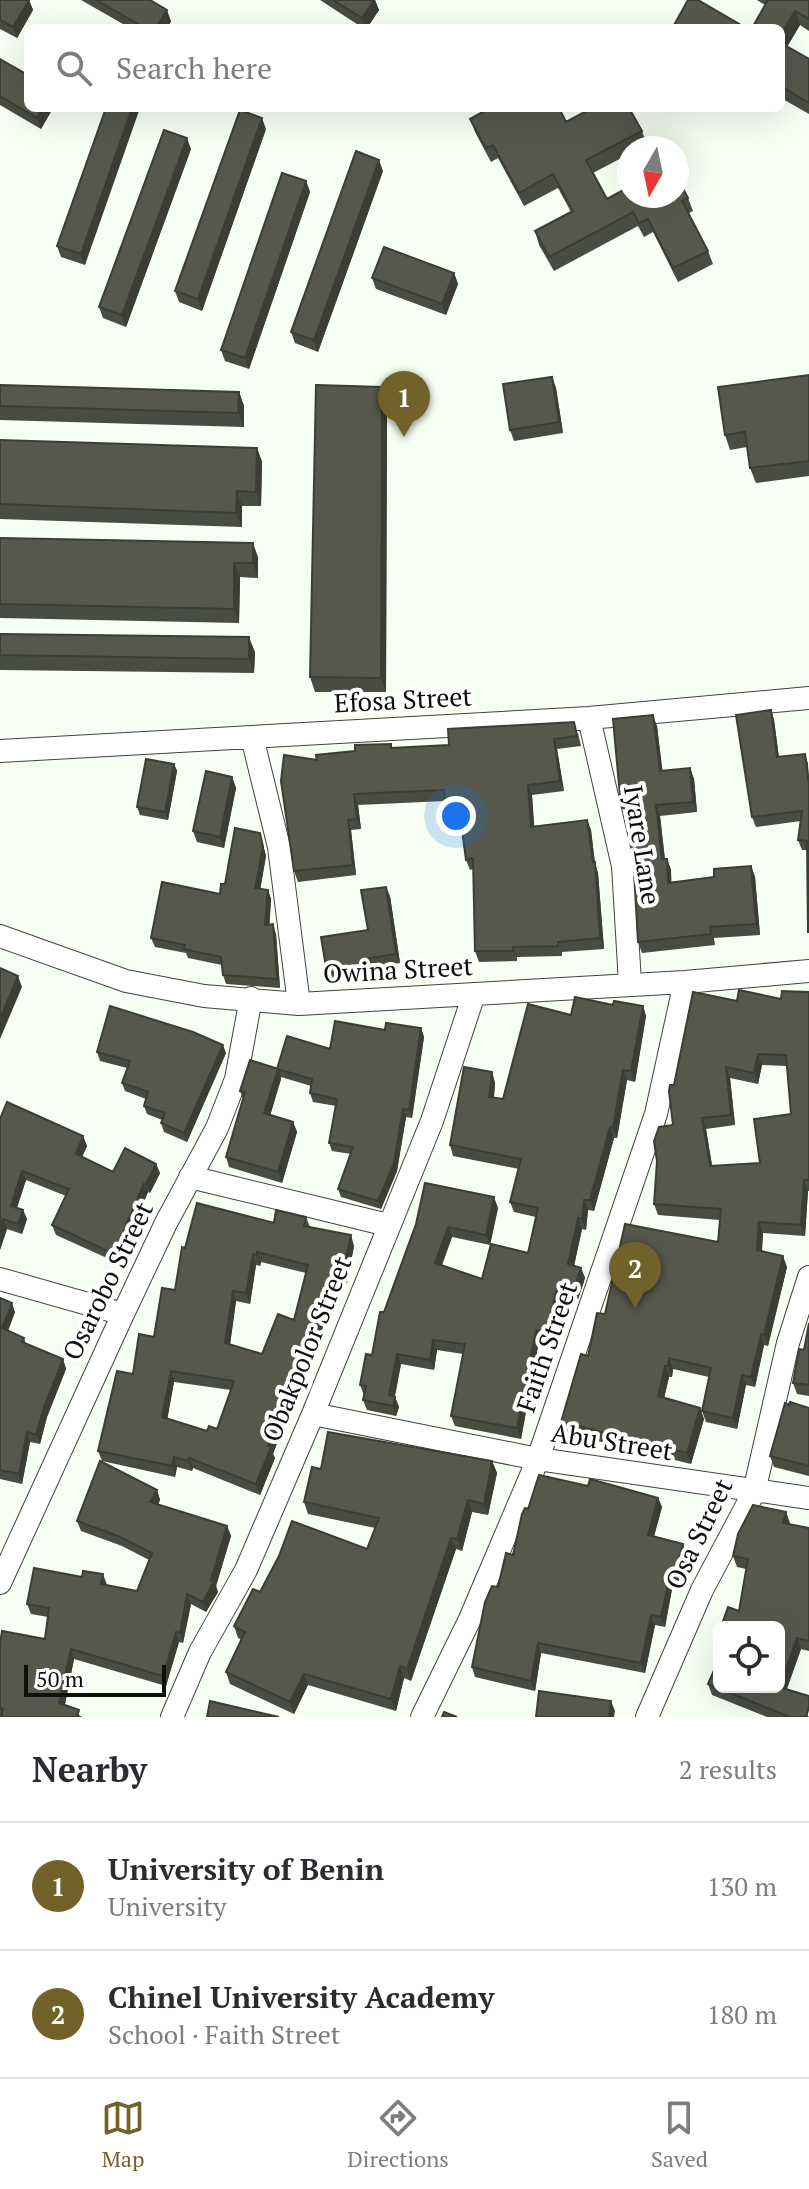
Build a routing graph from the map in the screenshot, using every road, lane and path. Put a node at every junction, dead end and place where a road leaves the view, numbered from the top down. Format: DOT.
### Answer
graph roads {
  1 [pos="809,698"];
  2 [pos="589,718"];
  3 [pos="252,737"];
  4 [pos="0,751"];
  5 [pos="0,936"];
  6 [pos="809,971"];
  7 [pos="685,982"];
  8 [pos="630,983"];
  9 [pos="474,994"];
  10 [pos="251,998"];
  11 [pos="299,1004"];
  12 [pos="190,1177"];
  13 [pos="388,1225"];
  14 [pos="809,1277"];
  15 [pos="0,1279"];
  16 [pos="123,1314"];
  17 [pos="313,1414"];
  18 [pos="538,1459"];
  19 [pos="754,1492"];
  20 [pos="809,1498"];
  21 [pos="1,1579"];
  22 [pos="172,1717"];
  23 [pos="422,1717"];
  24 [pos="647,1717"];
  1 -- 2 [label="street, Efosa Street"];
  2 -- 3 [label="street, Efosa Street"];
  2 -- 8 [label="street, Iyare Lane"];
  3 -- 4 [label="street, Efosa Street"];
  3 -- 11 [label="street"];
  5 -- 10 [label="street, Owina Street"];
  6 -- 7 [label="street, Owina Street"];
  7 -- 8 [label="street, Owina Street"];
  7 -- 18 [label="street, Faith Street"];
  8 -- 9 [label="street, Owina Street"];
  9 -- 11 [label="street, Owina Street"];
  9 -- 13 [label="street, Obakpolor Street"];
  10 -- 11 [label="street, Owina Street"];
  10 -- 12 [label="street, Osarobo Street"];
  12 -- 13 [label="street"];
  12 -- 16 [label="street, Osarobo Street"];
  13 -- 17 [label="street, Obakpolor Street"];
  14 -- 19 [label="street, Osa Street"];
  15 -- 16 [label="street"];
  16 -- 21 [label="street, Osarobo Street"];
  17 -- 18 [label="street, Abu Street"];
  17 -- 22 [label="street, Obakpolor Street"];
  18 -- 19 [label="street, Abu Street"];
  18 -- 23 [label="street, Faith Street"];
  19 -- 20 [label="street, Abu Street"];
  19 -- 24 [label="street, Osa Street"];
}
